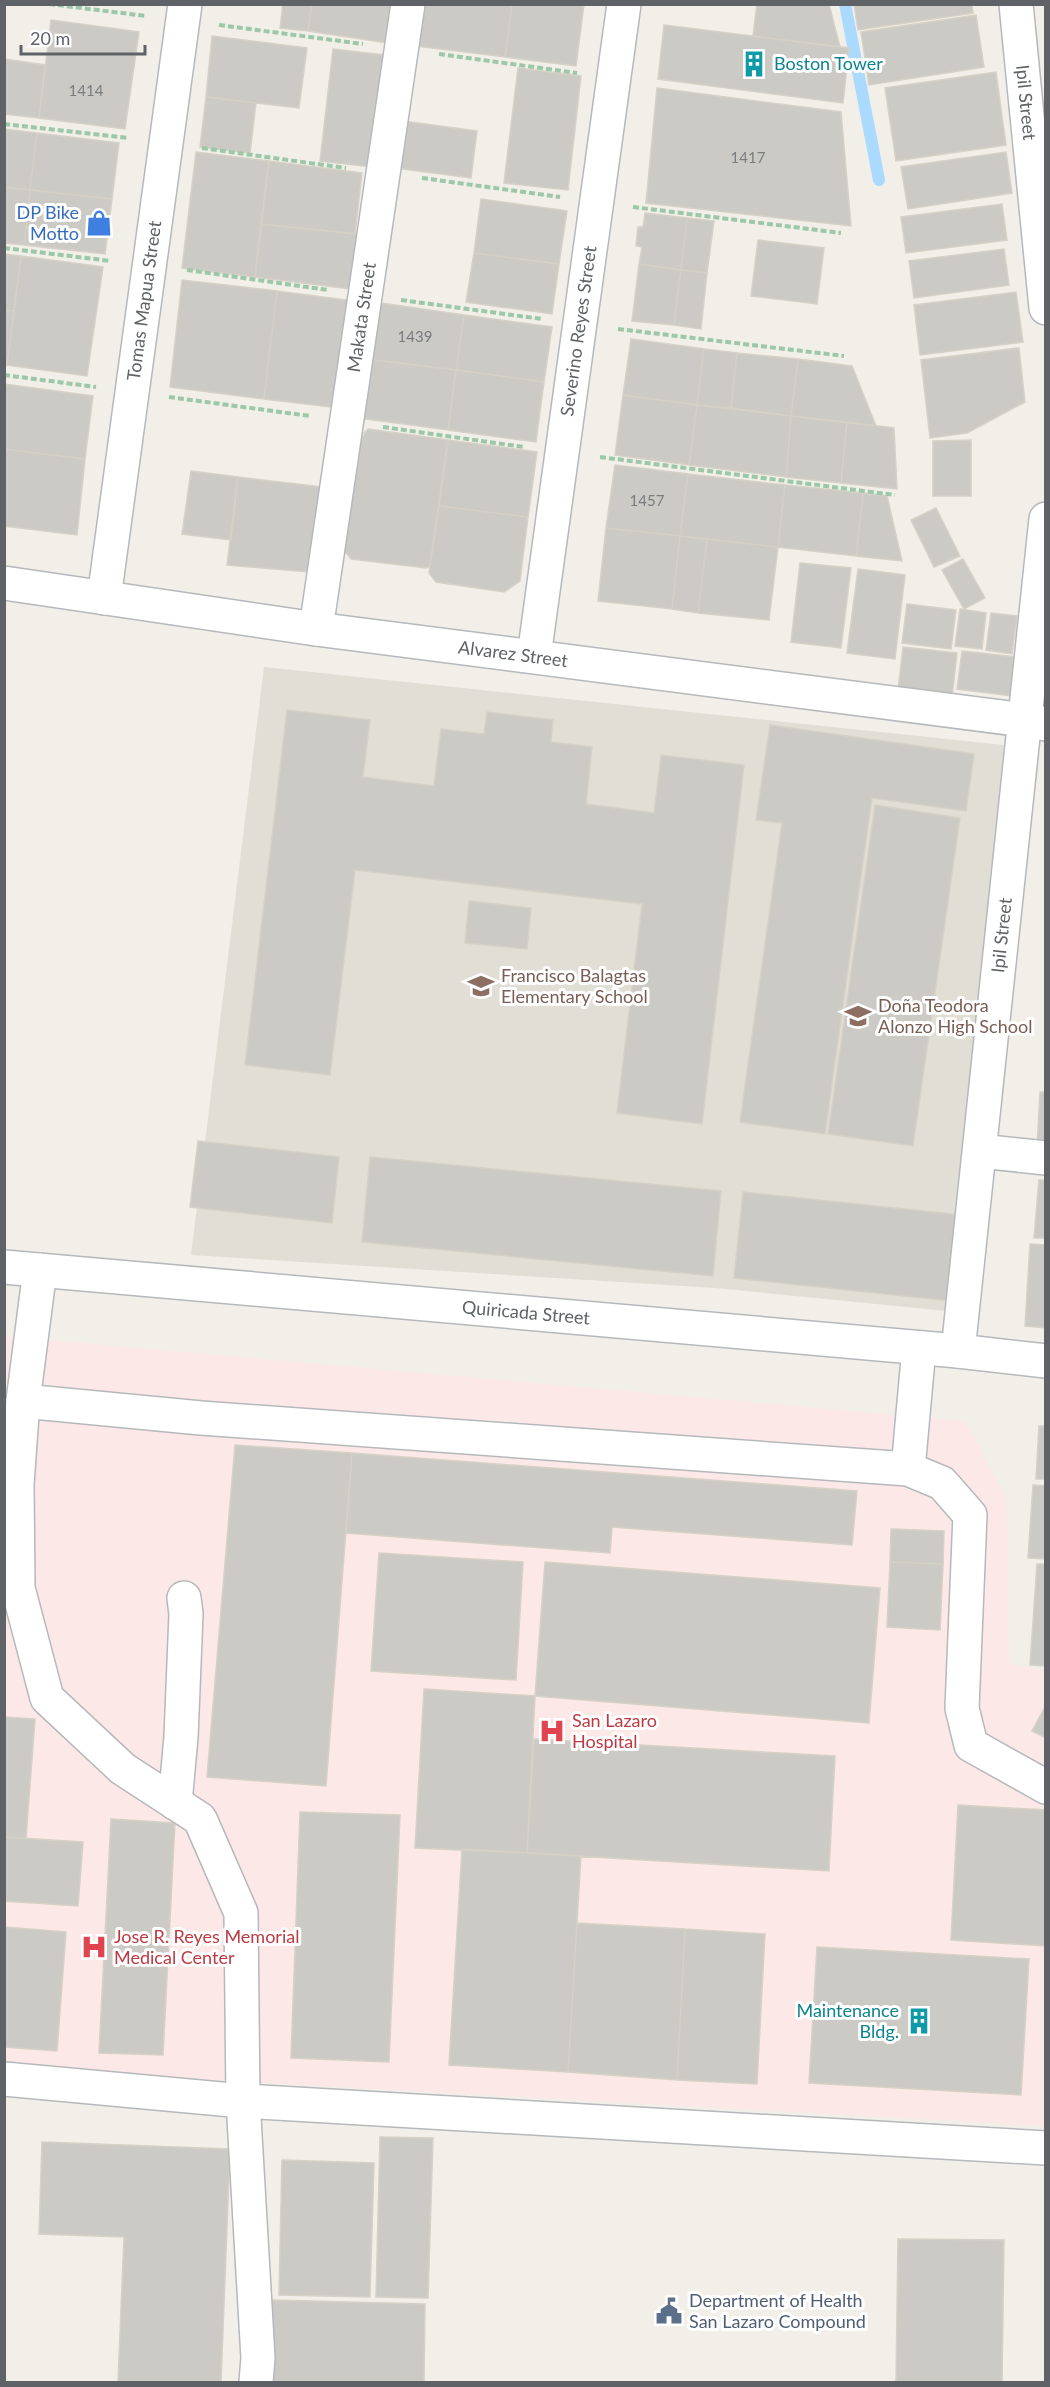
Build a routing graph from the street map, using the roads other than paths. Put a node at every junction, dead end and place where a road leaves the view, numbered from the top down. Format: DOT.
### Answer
graph roads {
  1 [pos="408,4"];
  2 [pos="624,4"];
  3 [pos="1016,4"];
  4 [pos="184,13"];
  5 [pos="1046,308"];
  6 [pos="1046,519"];
  7 [pos="4,583"];
  8 [pos="104,598"];
  9 [pos="316,629"];
  10 [pos="534,656"];
  11 [pos="1035,722"];
  12 [pos="980,1151"];
  13 [pos="1046,1158"];
  14 [pos="4,1267"];
  15 [pos="40,1270"];
  16 [pos="919,1348"];
  17 [pos="958,1351"];
  18 [pos="1046,1362"];
  19 [pos="23,1401"];
  20 [pos="908,1469"];
  21 [pos="184,1598"];
  22 [pos="1046,1787"];
  23 [pos="175,1803"];
  24 [pos="4,2079"];
  25 [pos="243,2101"];
  26 [pos="1046,2148"];
  27 [pos="256,2382"];
  1 -- 9 [label="street, Makata Street"];
  2 -- 10 [label="street, Severino Reyes Street"];
  3 -- 5 [label="street, Ipil Street"];
  4 -- 8 [label="street, Tomas Mapua Street"];
  6 -- 11 [label="street, Ipil Street"];
  7 -- 8 [label="street, Alvarez Street"];
  8 -- 9 [label="street, Alvarez Street"];
  9 -- 10 [label="street, Alvarez Street"];
  10 -- 11 [label="street, Alvarez Street"];
  11 -- 12 [label="street, Ipil Street"];
  12 -- 13 [label="street"];
  12 -- 17 [label="street, Ipil Street"];
  14 -- 15 [label="street, Quiricada Street"];
  15 -- 16 [label="street, Quiricada Street"];
  15 -- 19 [label="street"];
  16 -- 17 [label="street, Quiricada Street"];
  16 -- 20 [label="street"];
  17 -- 18 [label="street, Quiricada Street"];
  19 -- 20 [label="street"];
  19 -- 23 [label="street"];
  20 -- 22 [label="street"];
  21 -- 23 [label="street"];
  23 -- 25 [label="street"];
  24 -- 25 [label="street"];
  25 -- 26 [label="street"];
  25 -- 27 [label="street"];
}
